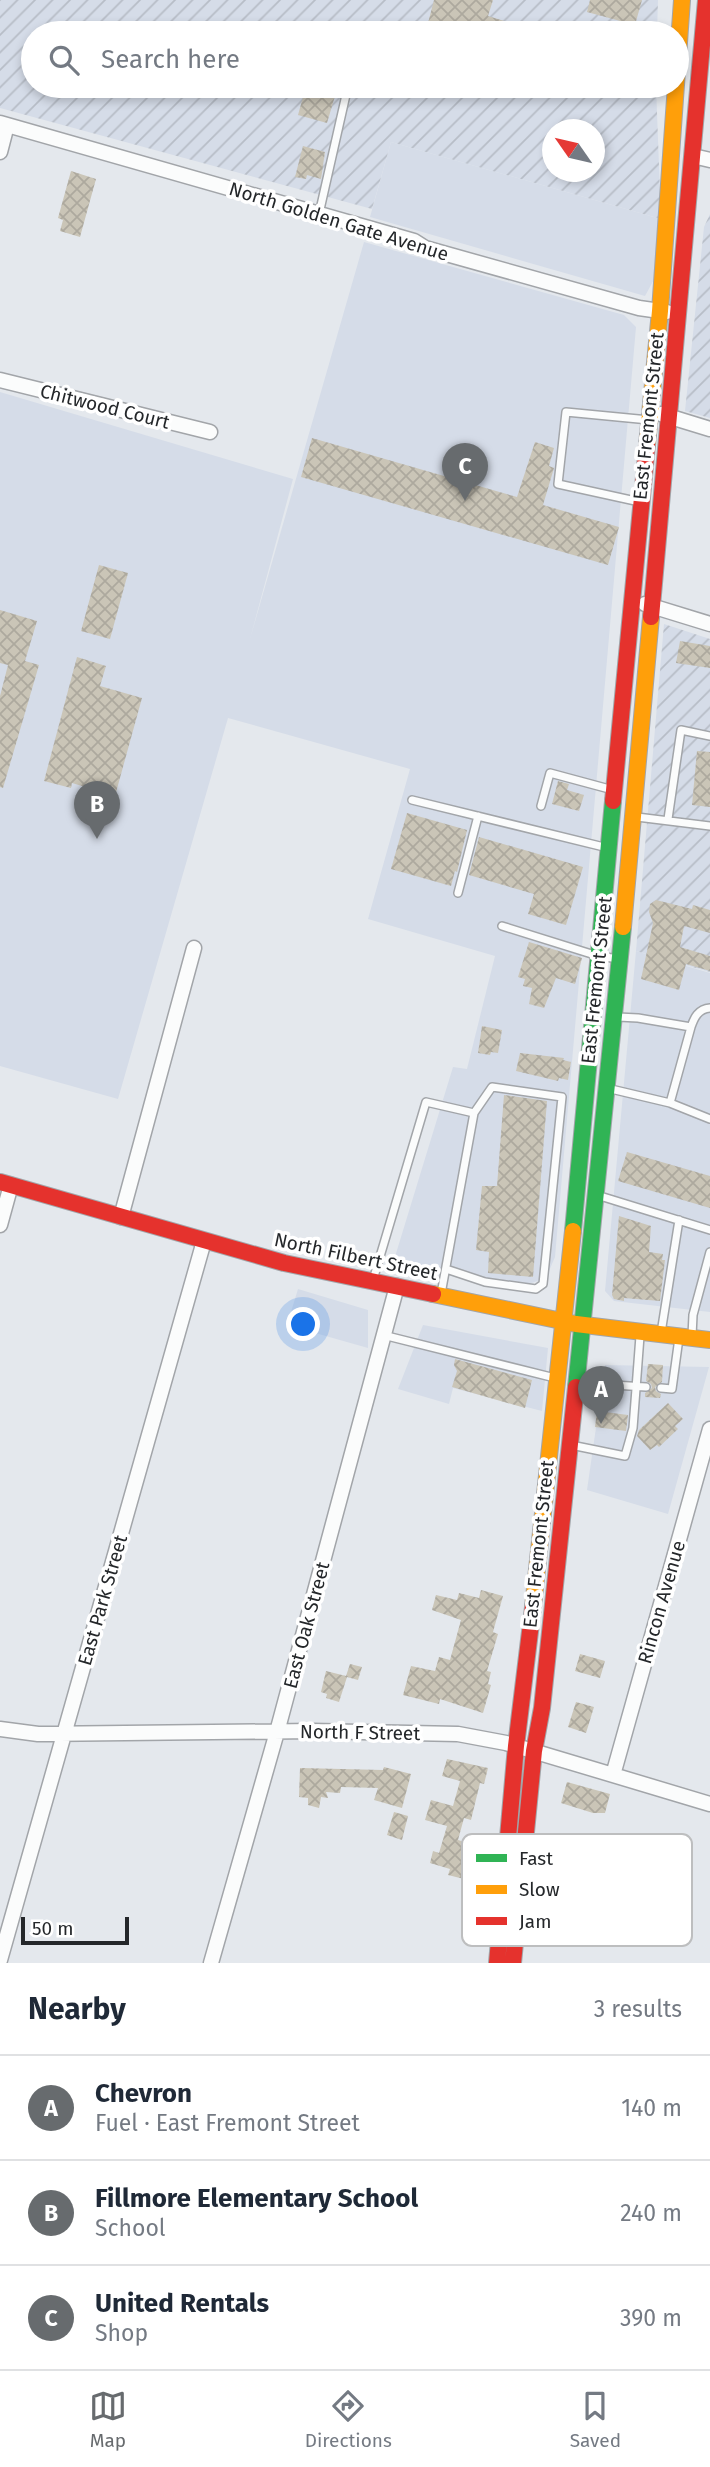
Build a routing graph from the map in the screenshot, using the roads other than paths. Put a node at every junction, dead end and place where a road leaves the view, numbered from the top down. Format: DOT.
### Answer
graph roads {
  1 [pos="682,0"];
  2 [pos="706,0"];
  3 [pos="681,21"];
  4 [pos="345,98"];
  5 [pos="675,98"];
  6 [pos="4,124"];
  7 [pos="0,152"];
  8 [pos="693,156"];
  9 [pos="710,160"];
  10 [pos="319,214"];
  11 [pos="660,311"];
  12 [pos="679,314"];
  13 [pos="0,380"];
  14 [pos="649,415"];
  15 [pos="670,417"];
  16 [pos="710,429"];
  17 [pos="211,432"];
  18 [pos="641,503"];
  19 [pos="631,599"];
  20 [pos="651,606"];
  21 [pos="710,624"];
  22 [pos="710,736"];
  23 [pos="614,790"];
  24 [pos="412,800"];
  25 [pos="541,806"];
  26 [pos="478,816"];
  27 [pos="633,816"];
  28 [pos="668,820"];
  29 [pos="710,826"];
  30 [pos="608,848"];
  31 [pos="458,893"];
  32 [pos="502,926"];
  33 [pos="194,948"];
  34 [pos="598,956"];
  35 [pos="620,959"];
  36 [pos="710,1008"];
  37 [pos="615,1017"];
  38 [pos="691,1027"];
  39 [pos="607,1088"];
  40 [pos="670,1103"];
  41 [pos="561,1109"];
  42 [pos="584,1111"];
  43 [pos="474,1113"];
  44 [pos="604,1114"];
  45 [pos="710,1119"];
  46 [pos="6,1184"];
  47 [pos="596,1195"];
  48 [pos="121,1217"];
  49 [pos="679,1220"];
  50 [pos="0,1224"];
  51 [pos="710,1230"];
  52 [pos="204,1241"];
  53 [pos="710,1252"];
  54 [pos="546,1253"];
  55 [pos="570,1256"];
  56 [pos="589,1259"];
  57 [pos="446,1269"];
  58 [pos="372,1280"];
  59 [pos="397,1286"];
  60 [pos="441,1296"];
  61 [pos="564,1321"];
  62 [pos="582,1325"];
  63 [pos="640,1332"];
  64 [pos="661,1333"];
  65 [pos="383,1335"];
  66 [pos="686,1336"];
  67 [pos="710,1339"];
  68 [pos="557,1379"];
  69 [pos="576,1383"];
  70 [pos="636,1387"];
  71 [pos="646,1387"];
  72 [pos="661,1388"];
  73 [pos="710,1429"];
  74 [pos="550,1442"];
  75 [pos="569,1444"];
  76 [pos="0,1729"];
  77 [pos="64,1732"];
  78 [pos="277,1732"];
  79 [pos="516,1746"];
  80 [pos="534,1751"];
  81 [pos="613,1775"];
  82 [pos="710,1804"];
  83 [pos="508,1834"];
  84 [pos="526,1834"];
  85 [pos="0,1960"];
  86 [pos="211,1963"];
  1 -- 3 [label="main road, East Fremont Street"];
  2 -- 8 [label="main road, East Fremont Street"];
  4 -- 10 [label="lane"];
  5 -- 11 [label="main road, East Fremont Street"];
  6 -- 7 [label="street"];
  6 -- 10 [label="street, North Golden Gate Avenue"];
  8 -- 9 [label="street"];
  8 -- 12 [label="main road, East Fremont Street"];
  10 -- 11 [label="street, North Golden Gate Avenue"];
  11 -- 12 [label="street, North Golden Gate Avenue"];
  11 -- 14 [label="main road, East Fremont Street"];
  12 -- 15 [label="main road, East Fremont Street"];
  13 -- 17 [label="street, Chitwood Court"];
  14 -- 15 [label="street"];
  14 -- 18 [label="main road, East Fremont Street"];
  14 -- 18 [label="lane"];
  15 -- 16 [label="street"];
  15 -- 20 [label="main road, East Fremont Street"];
  18 -- 19 [label="main road, East Fremont Street"];
  19 -- 20 [label="street"];
  19 -- 23 [label="main road, East Fremont Street"];
  20 -- 21 [label="street"];
  20 -- 27 [label="main road, East Fremont Street"];
  22 -- 28 [label="lane"];
  23 -- 25 [label="lane"];
  23 -- 30 [label="main road, East Fremont Street"];
  24 -- 26 [label="lane"];
  26 -- 30 [label="lane"];
  26 -- 31 [label="lane"];
  27 -- 28 [label="lane"];
  27 -- 35 [label="main road, East Fremont Street"];
  28 -- 29 [label="lane"];
  30 -- 34 [label="main road, East Fremont Street"];
  32 -- 34 [label="lane"];
  33 -- 48 [label="street"];
  34 -- 35 [label="lane"];
  34 -- 42 [label="main road, East Fremont Street"];
  35 -- 37 [label="main road, East Fremont Street"];
  36 -- 38 [label="lane"];
  37 -- 38 [label="lane"];
  37 -- 39 [label="main road, East Fremont Street"];
  38 -- 40 [label="lane"];
  39 -- 40 [label="lane"];
  39 -- 44 [label="main road, East Fremont Street"];
  40 -- 45 [label="lane"];
  41 -- 42 [label="lane"];
  41 -- 43 [label="lane"];
  41 -- 54 [label="lane"];
  42 -- 44 [label="lane"];
  42 -- 55 [label="main road, East Fremont Street"];
  43 -- 57 [label="lane"];
  43 -- 58 [label="lane"];
  44 -- 47 [label="main road, East Fremont Street"];
  46 -- 48 [label="main road, North Filbert Street"];
  46 -- 50 [label="street"];
  47 -- 49 [label="lane"];
  47 -- 56 [label="main road, East Fremont Street"];
  48 -- 52 [label="main road, North Filbert Street"];
  49 -- 51 [label="lane"];
  49 -- 64 [label="lane"];
  52 -- 58 [label="main road, North Filbert Street"];
  52 -- 77 [label="street, East Park Street"];
  53 -- 66 [label="lane"];
  54 -- 55 [label="lane"];
  54 -- 57 [label="lane"];
  55 -- 56 [label="lane"];
  55 -- 61 [label="main road, East Fremont Street"];
  56 -- 62 [label="main road, East Fremont Street"];
  57 -- 60 [label="lane"];
  58 -- 59 [label="main road, North Filbert Street"];
  59 -- 60 [label="main road, North Filbert Street"];
  59 -- 65 [label="street, East Oak Street"];
  60 -- 61 [label="main road, North Filbert Street"];
  61 -- 62 [label="main road, North Filbert Street"];
  61 -- 68 [label="main road, East Fremont Street"];
  62 -- 63 [label="main road, North Filbert Street"];
  62 -- 69 [label="main road, East Fremont Street"];
  63 -- 64 [label="main road, North Filbert Street"];
  63 -- 70 [label="lane"];
  64 -- 66 [label="main road, North Filbert Street"];
  65 -- 68 [label="lane"];
  65 -- 78 [label="street, East Oak Street"];
  66 -- 67 [label="main road, North Filbert Street"];
  66 -- 72 [label="lane"];
  68 -- 69 [label="lane"];
  68 -- 74 [label="main road, East Fremont Street"];
  69 -- 70 [label="lane"];
  69 -- 75 [label="main road, East Fremont Street"];
  70 -- 71 [label="lane"];
  70 -- 75 [label="lane"];
  73 -- 81 [label="street, Rincon Avenue"];
  74 -- 75 [label="lane"];
  74 -- 79 [label="main road, East Fremont Street"];
  75 -- 80 [label="main road, East Fremont Street"];
  76 -- 77 [label="street, North F Street"];
  77 -- 78 [label="street, North F Street"];
  77 -- 85 [label="street, East Park Street"];
  78 -- 79 [label="street, North F Street"];
  78 -- 86 [label="street, East Oak Street"];
  79 -- 80 [label="street, North F Street"];
  79 -- 83 [label="main road, East Fremont Street"];
  80 -- 81 [label="street, North F Street"];
  80 -- 84 [label="main road, East Fremont Street"];
  81 -- 82 [label="street, North F Street"];
}
